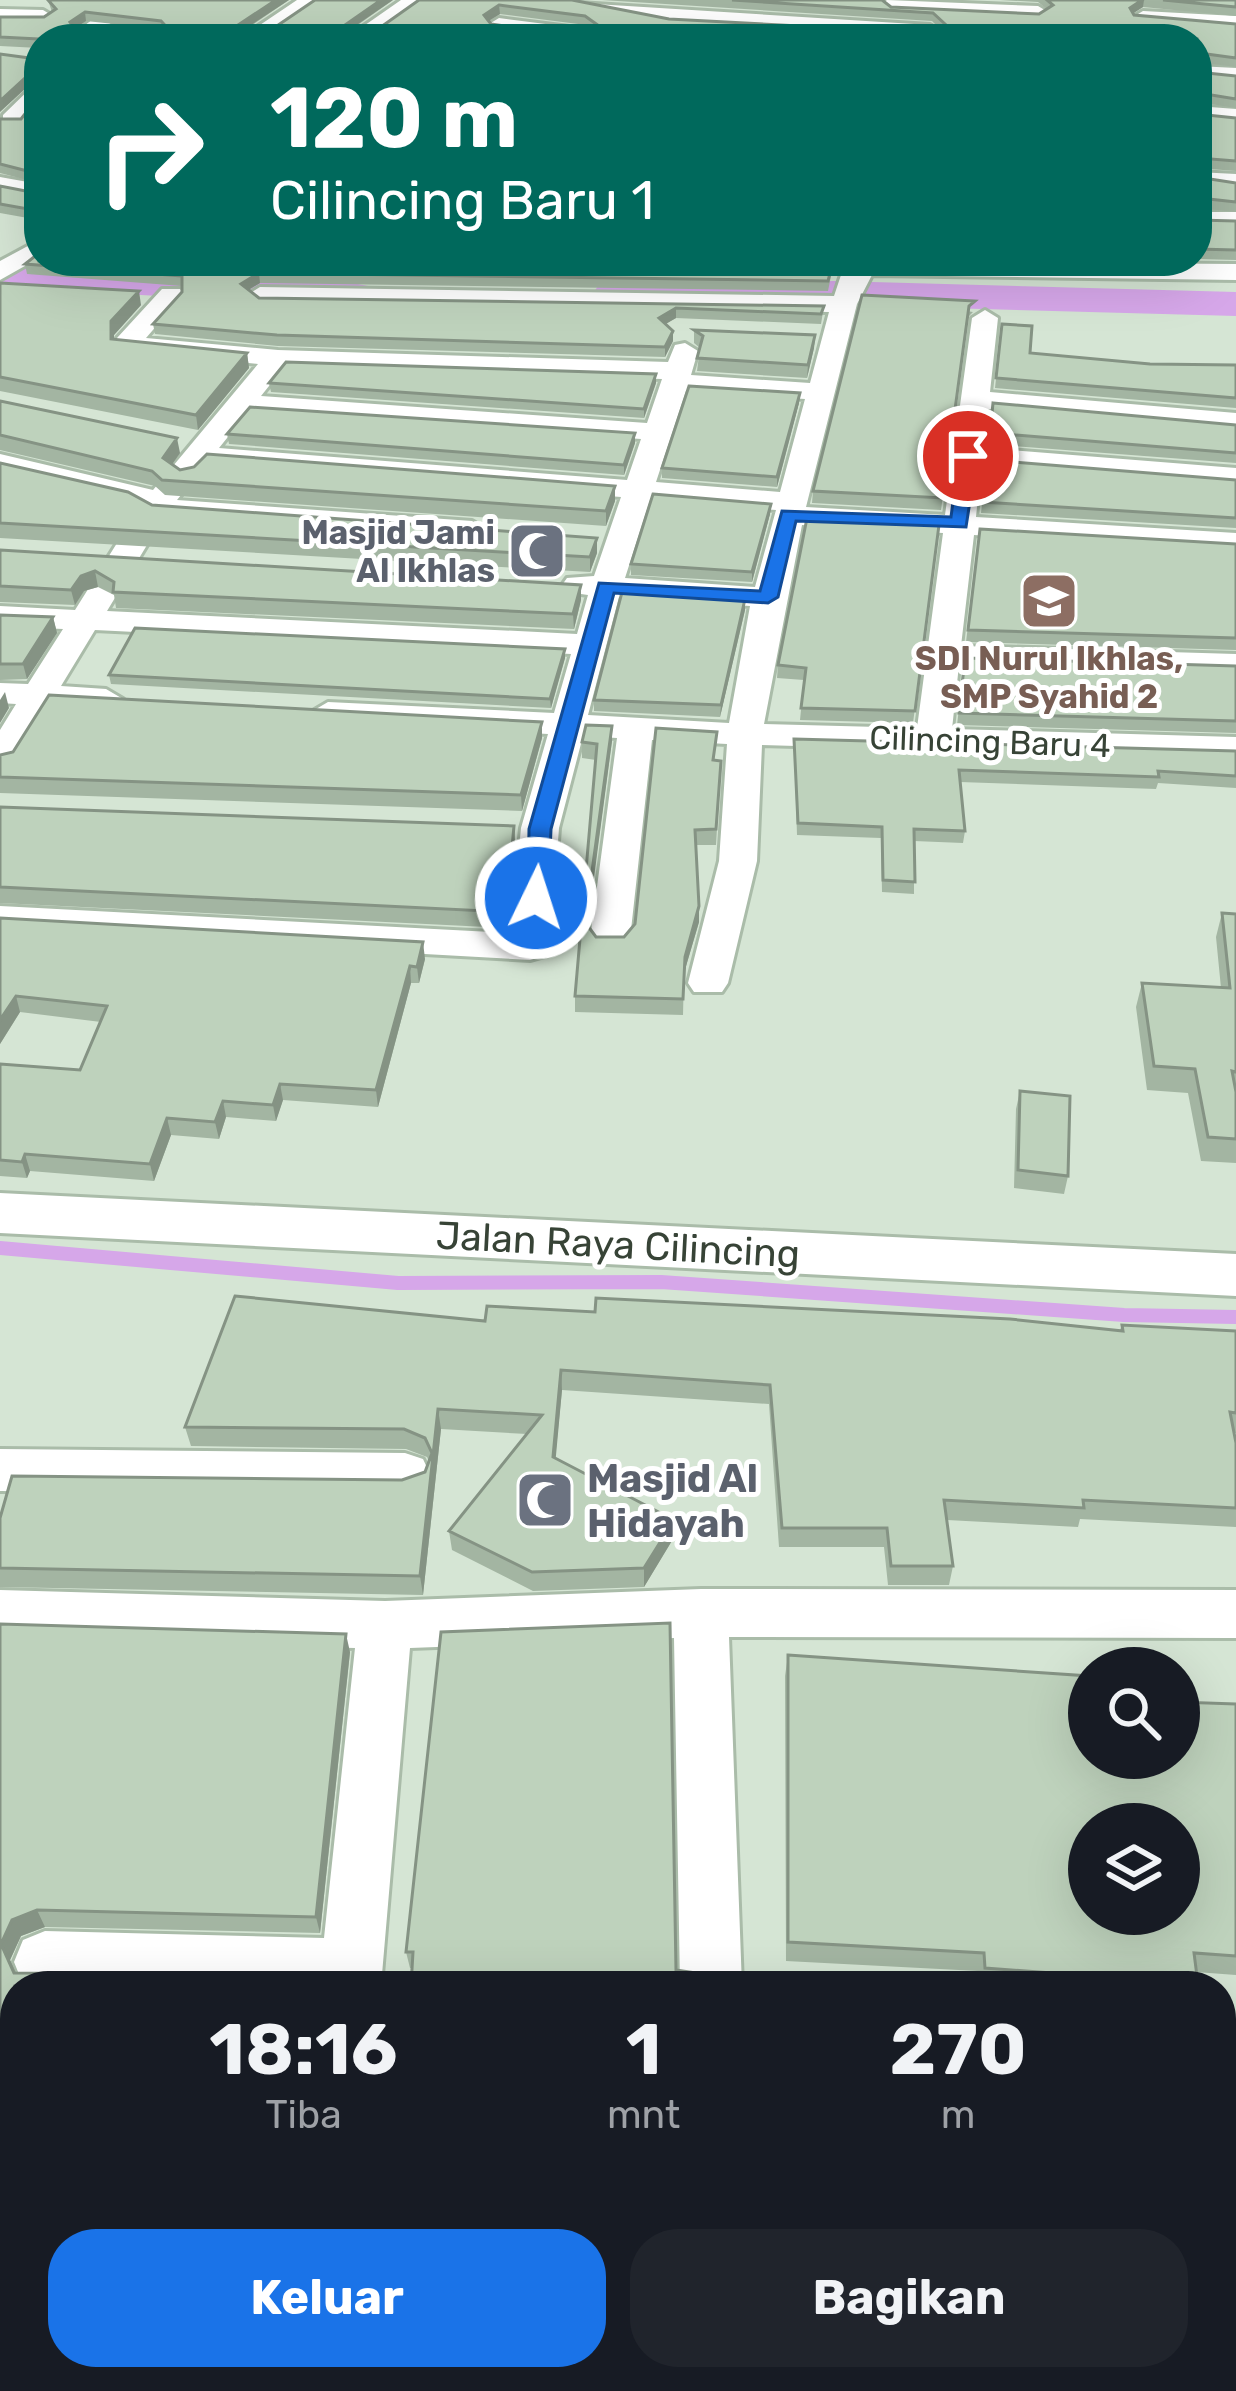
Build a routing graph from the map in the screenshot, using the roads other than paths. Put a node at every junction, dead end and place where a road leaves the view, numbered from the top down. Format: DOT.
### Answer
graph roads {
  1 [pos="132,0"];
  2 [pos="310,0"];
  3 [pos="414,0"];
  4 [pos="530,0"];
  5 [pos="541,0"];
  6 [pos="865,4"];
  7 [pos="934,4"];
  8 [pos="1039,6"];
  9 [pos="0,15"];
  10 [pos="43,16"];
  11 [pos="1142,19"];
  12 [pos="1236,22"];
  13 [pos="97,24"];
  14 [pos="272,24"];
  15 [pos="378,24"];
  16 [pos="499,24"];
  17 [pos="760,24"];
  18 [pos="1084,276"];
  19 [pos="856,282"];
  20 [pos="128,292"];
  21 [pos="260,295"];
  22 [pos="985,318"];
  23 [pos="490,325"];
  24 [pos="677,349"];
  25 [pos="278,358"];
  26 [pos="1015,369"];
  27 [pos="977,384"];
  28 [pos="824,392"];
  29 [pos="244,403"];
  30 [pos="1236,422"];
  31 [pos="657,432"];
  32 [pos="197,446"];
  33 [pos="968,456"];
  34 [pos="0,463"];
  35 [pos="1236,477"];
  36 [pos="643,487"];
  37 [pos="155,507"];
  38 [pos="791,508"];
  39 [pos="960,523"];
  40 [pos="508,532"];
  41 [pos="578,538"];
  42 [pos="624,542"];
  43 [pos="1236,542"];
  44 [pos="84,557"];
  45 [pos="137,560"];
  46 [pos="537,583"];
  47 [pos="606,587"];
  48 [pos="768,597"];
  49 [pos="0,616"];
  50 [pos="86,621"];
  51 [pos="592,645"];
  52 [pos="944,655"];
  53 [pos="1236,664"];
  54 [pos="0,693"];
  55 [pos="41,694"];
  56 [pos="136,701"];
  57 [pos="298,711"];
  58 [pos="568,724"];
  59 [pos="636,728"];
  60 [pos="745,734"];
  61 [pos="933,740"];
  62 [pos="1236,748"];
  63 [pos="0,758"];
  64 [pos="493,827"];
  65 [pos="540,829"];
  66 [pos="0,918"];
  67 [pos="610,939"];
  68 [pos="708,983"];
  69 [pos="0,1213"];
  70 [pos="1236,1275"];
  71 [pos="0,1470"];
  72 [pos="405,1474"];
  73 [pos="701,1613"];
  74 [pos="0,1614"];
  75 [pos="1236,1614"];
  76 [pos="386,1625"];
  77 [pos="45,1962"];
  78 [pos="217,1971"];
  79 [pos="351,1971"];
  80 [pos="712,1971"];
  1 -- 13 [label="street"];
  2 -- 14 [label="street"];
  3 -- 15 [label="street"];
  4 -- 16 [label="street"];
  5 -- 17 [label="street"];
  6 -- 7 [label="street"];
  7 -- 8 [label="street"];
  9 -- 10 [label="street"];
  11 -- 12 [label="street"];
  18 -- 19 [label="street"];
  19 -- 21 [label="street"];
  19 -- 28 [label="street"];
  20 -- 25 [label="street"];
  22 -- 27 [label="street"];
  23 -- 24 [label="street"];
  24 -- 25 [label="street"];
  24 -- 28 [label="street"];
  24 -- 31 [label="street"];
  25 -- 29 [label="street"];
  26 -- 27 [label="street"];
  27 -- 30 [label="street"];
  27 -- 33 [label="street"];
  28 -- 38 [label="street"];
  29 -- 31 [label="street"];
  29 -- 32 [label="street"];
  31 -- 36 [label="street"];
  32 -- 36 [label="street"];
  32 -- 37 [label="street"];
  33 -- 35 [label="street"];
  33 -- 39 [label="street"];
  34 -- 37 [label="street"];
  36 -- 38 [label="street"];
  36 -- 42 [label="street"];
  37 -- 40 [label="street"];
  37 -- 45 [label="street"];
  38 -- 39 [label="street"];
  38 -- 48 [label="street"];
  39 -- 43 [label="street"];
  39 -- 52 [label="street"];
  41 -- 42 [label="street"];
  42 -- 47 [label="street"];
  44 -- 45 [label="street"];
  45 -- 50 [label="street"];
  46 -- 47 [label="street"];
  47 -- 48 [label="street"];
  47 -- 51 [label="street"];
  48 -- 60 [label="street"];
  49 -- 50 [label="street"];
  50 -- 51 [label="street"];
  50 -- 55 [label="street"];
  51 -- 58 [label="street"];
  52 -- 53 [label="street"];
  52 -- 61 [label="street"];
  54 -- 55 [label="street"];
  55 -- 56 [label="street"];
  55 -- 63 [label="street"];
  57 -- 58 [label="street, Cilincing Baru 4"];
  58 -- 59 [label="street, Cilincing Baru 4"];
  58 -- 65 [label="street"];
  59 -- 60 [label="street, Cilincing Baru 4"];
  59 -- 67 [label="street"];
  60 -- 61 [label="street, Cilincing Baru 4"];
  60 -- 68 [label="street"];
  61 -- 62 [label="street, Cilincing Baru 4"];
  64 -- 65 [label="street"];
  65 -- 66 [label="street"];
  69 -- 70 [label="street, Jalan Raya Cilincing"];
  71 -- 72 [label="street"];
  73 -- 75 [label="street"];
  73 -- 76 [label="street"];
  73 -- 80 [label="street"];
  74 -- 76 [label="street"];
  76 -- 79 [label="street"];
  77 -- 78 [label="street"];
}
